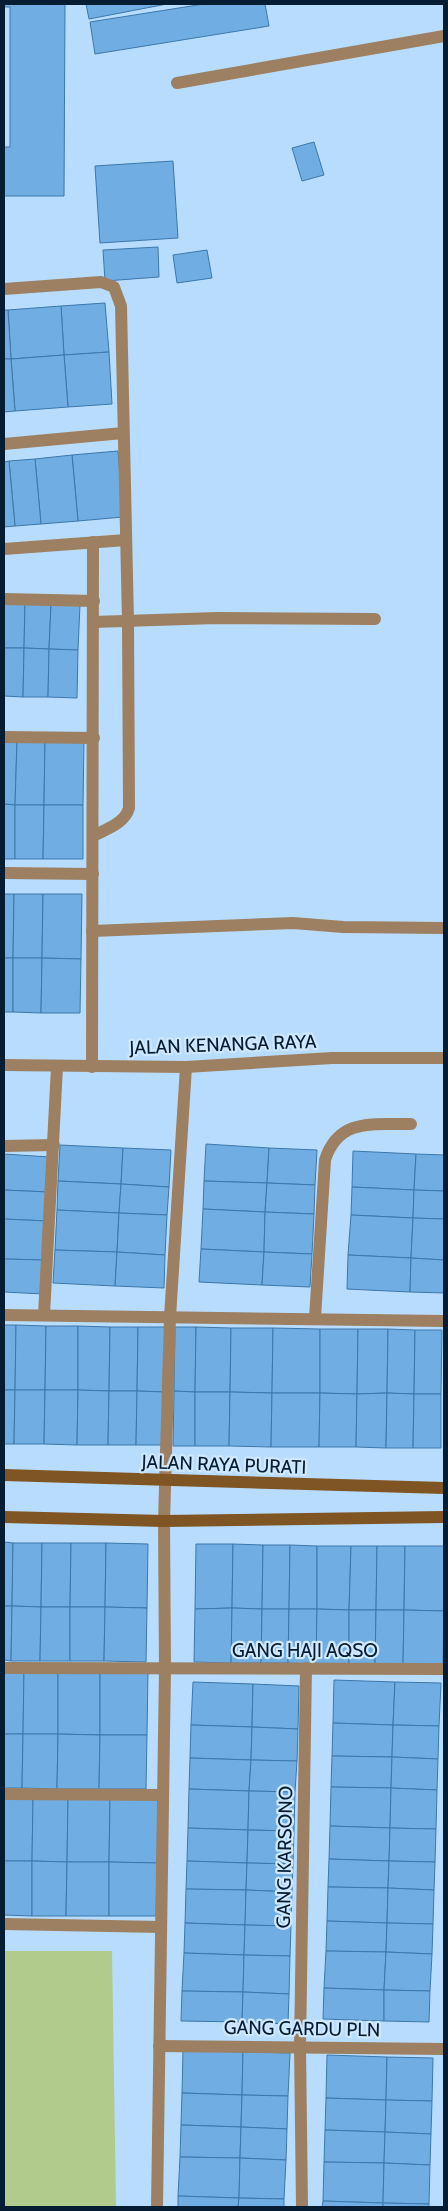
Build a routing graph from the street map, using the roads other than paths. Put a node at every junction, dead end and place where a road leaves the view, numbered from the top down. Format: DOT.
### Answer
graph roads {
  1 [pos="444,36"];
  2 [pos="177,83"];
  3 [pos="4,289"];
  4 [pos="123,433"];
  5 [pos="4,444"];
  6 [pos="126,540"];
  7 [pos="93,542"];
  8 [pos="4,549"];
  9 [pos="4,599"];
  10 [pos="94,601"];
  11 [pos="375,619"];
  12 [pos="128,621"];
  13 [pos="93,622"];
  14 [pos="4,737"];
  15 [pos="94,738"];
  16 [pos="93,836"];
  17 [pos="4,873"];
  18 [pos="93,874"];
  19 [pos="444,928"];
  20 [pos="92,931"];
  21 [pos="444,1058"];
  22 [pos="4,1065"];
  23 [pos="57,1067"];
  24 [pos="92,1067"];
  25 [pos="186,1067"];
  26 [pos="411,1124"];
  27 [pos="54,1145"];
  28 [pos="4,1146"];
  29 [pos="4,1315"];
  30 [pos="44,1315"];
  31 [pos="170,1317"];
  32 [pos="315,1318"];
  33 [pos="444,1321"];
  34 [pos="4,1475"];
  35 [pos="165,1481"];
  36 [pos="444,1488"];
  37 [pos="4,1517"];
  38 [pos="444,1517"];
  39 [pos="164,1521"];
  40 [pos="4,1668"];
  41 [pos="165,1668"];
  42 [pos="306,1668"];
  43 [pos="444,1669"];
  44 [pos="4,1794"];
  45 [pos="163,1794"];
  46 [pos="4,1924"];
  47 [pos="161,1927"];
  48 [pos="159,2046"];
  49 [pos="300,2046"];
  50 [pos="444,2049"];
  51 [pos="157,2207"];
  52 [pos="302,2207"];
  1 -- 2 [label="street"];
  3 -- 4 [label="street"];
  4 -- 5 [label="street"];
  4 -- 6 [label="street"];
  6 -- 7 [label="street"];
  6 -- 12 [label="street"];
  7 -- 8 [label="street"];
  7 -- 10 [label="street"];
  9 -- 10 [label="street"];
  10 -- 13 [label="street"];
  11 -- 12 [label="street"];
  12 -- 13 [label="street"];
  12 -- 16 [label="street"];
  13 -- 15 [label="street"];
  14 -- 15 [label="street"];
  15 -- 16 [label="street"];
  16 -- 18 [label="street"];
  17 -- 18 [label="street"];
  18 -- 20 [label="street"];
  19 -- 20 [label="street"];
  20 -- 24 [label="street"];
  21 -- 25 [label="street, JALAN KENANGA RAYA"];
  22 -- 23 [label="street, JALAN KENANGA RAYA"];
  23 -- 24 [label="street, JALAN KENANGA RAYA"];
  23 -- 27 [label="street"];
  24 -- 25 [label="street, JALAN KENANGA RAYA"];
  25 -- 31 [label="street"];
  26 -- 32 [label="street"];
  27 -- 28 [label="street"];
  27 -- 30 [label="street"];
  29 -- 30 [label="street"];
  30 -- 31 [label="street"];
  31 -- 32 [label="street"];
  31 -- 35 [label="street"];
  32 -- 33 [label="street"];
  34 -- 35 [label="street, JALAN RAYA PURATI"];
  35 -- 36 [label="street, JALAN RAYA PURATI"];
  35 -- 39 [label="street"];
  37 -- 39 [label="street"];
  38 -- 39 [label="street"];
  39 -- 41 [label="street"];
  40 -- 41 [label="street, GANG HAJI AQSO"];
  41 -- 42 [label="street, GANG HAJI AQSO"];
  41 -- 45 [label="street"];
  42 -- 43 [label="street, GANG HAJI AQSO"];
  42 -- 49 [label="street, GANG KARSONO"];
  44 -- 45 [label="street"];
  45 -- 47 [label="street"];
  46 -- 47 [label="street"];
  47 -- 48 [label="street"];
  48 -- 49 [label="street, GANG GARDU PLN"];
  48 -- 51 [label="street"];
  49 -- 50 [label="street, GANG GARDU PLN"];
  49 -- 52 [label="street, GANG KARSONO"];
}
